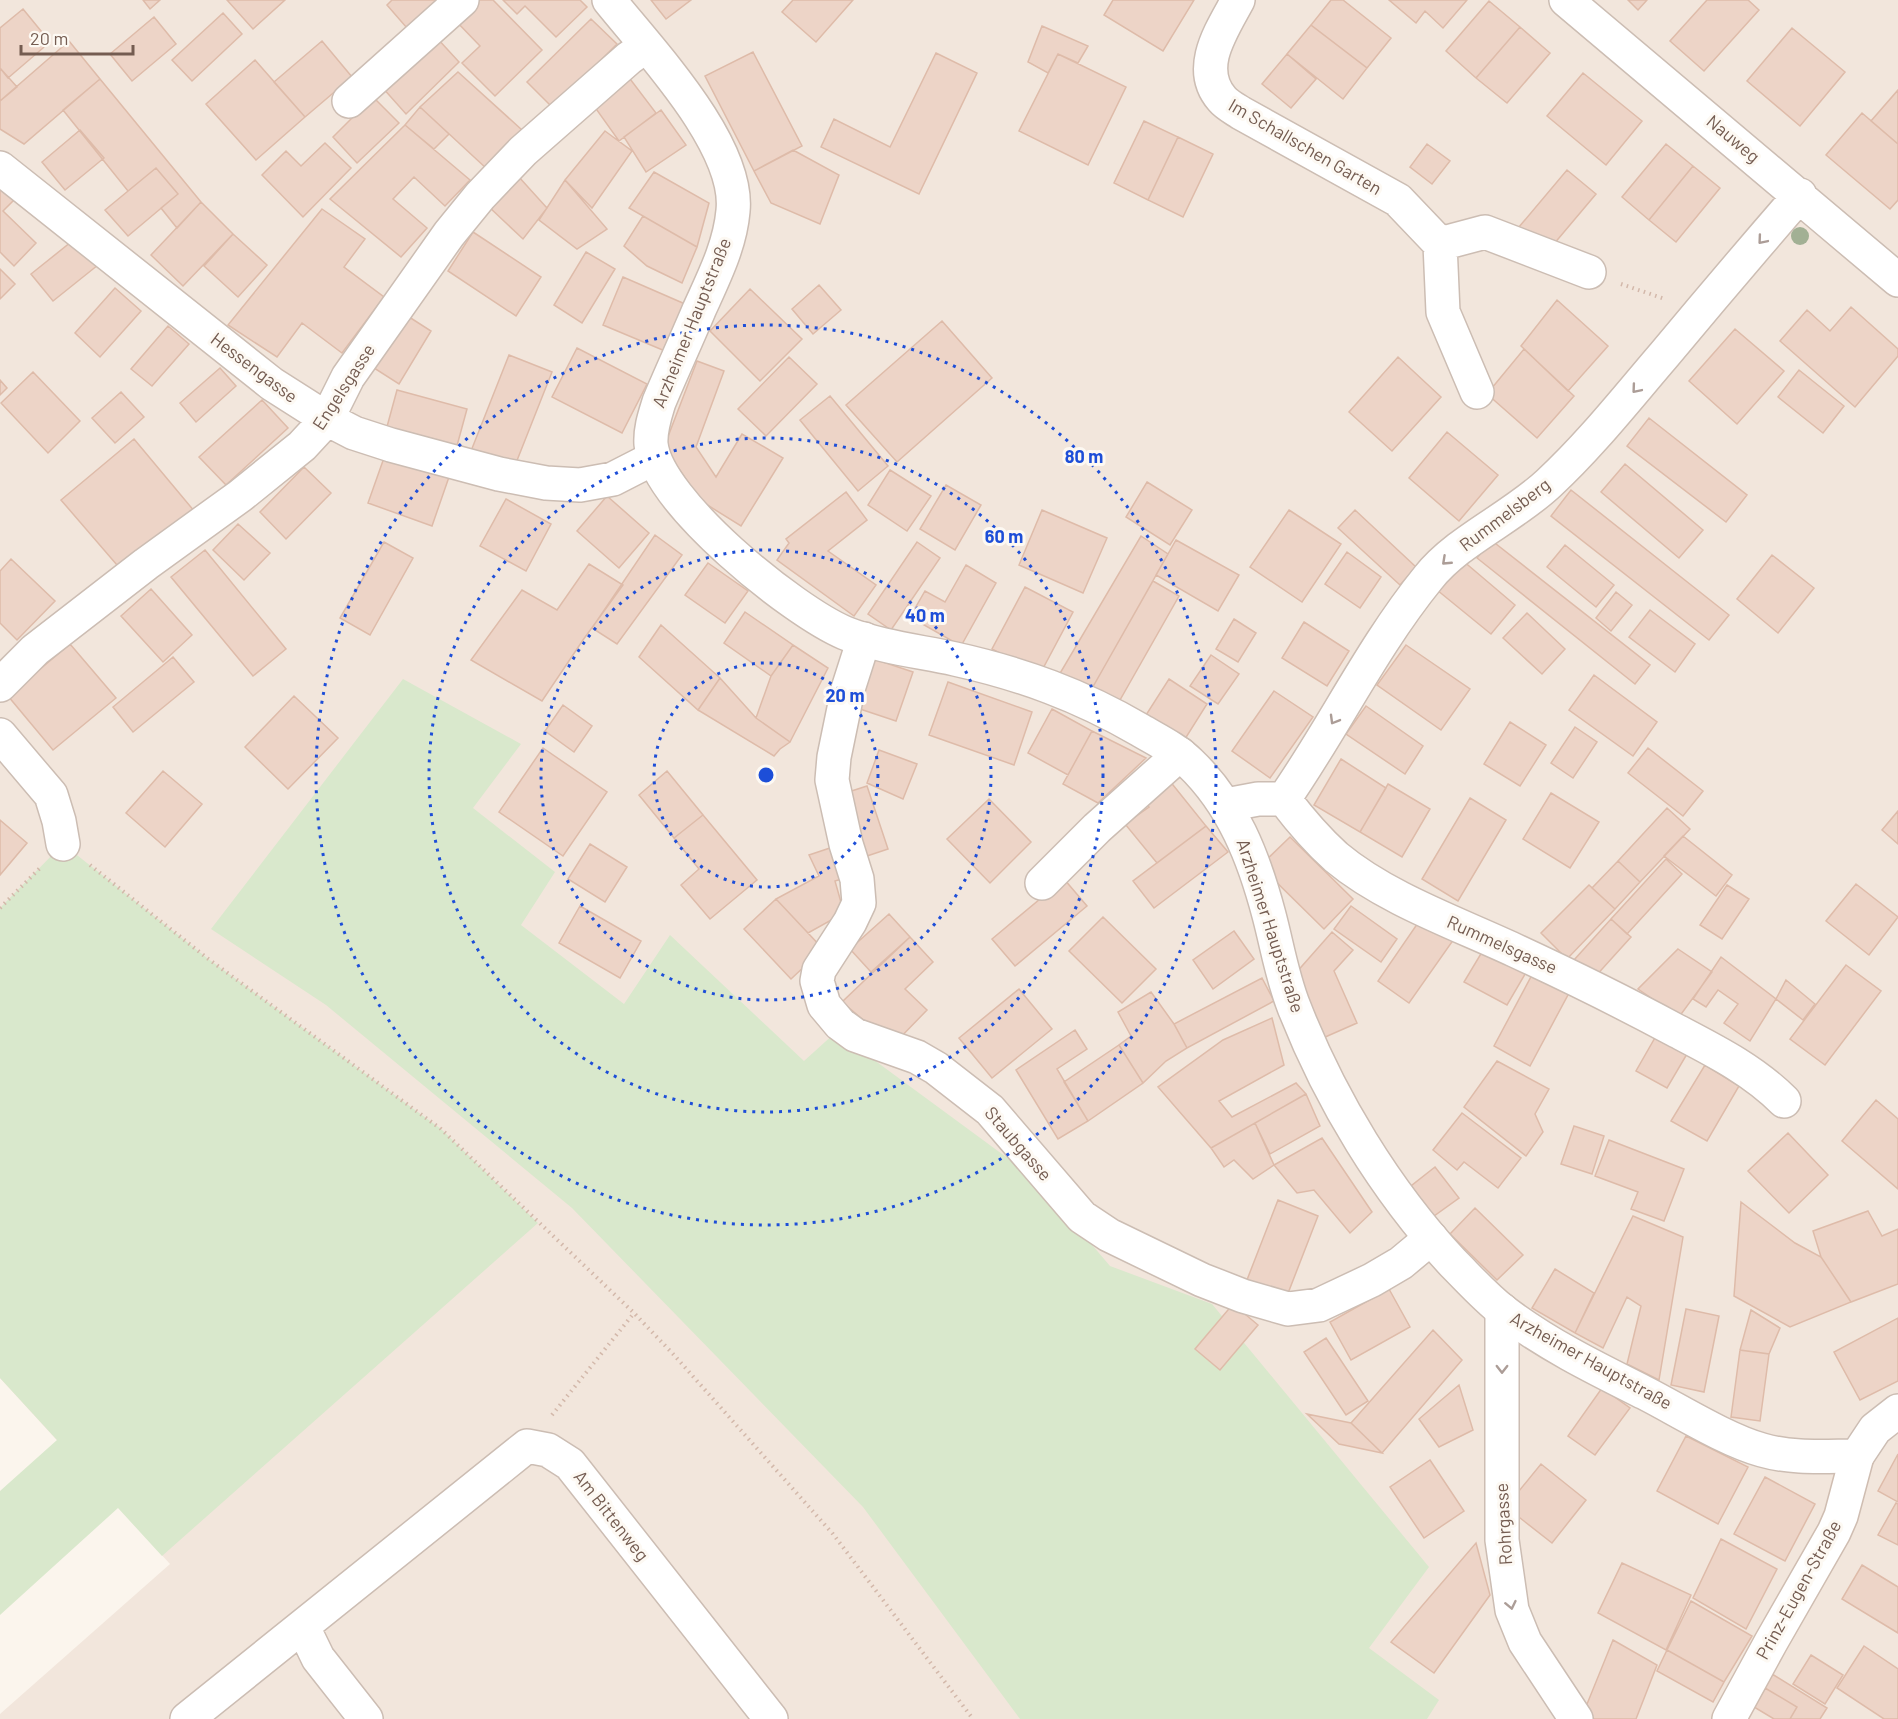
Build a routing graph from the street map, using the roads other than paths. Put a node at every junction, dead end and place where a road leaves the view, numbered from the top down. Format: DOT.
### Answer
graph roads {
  1 [pos="462,0"];
  2 [pos="609,0"];
  3 [pos="1238,0"];
  4 [pos="1566,0"];
  5 [pos="645,46"];
  6 [pos="349,101"];
  7 [pos="0,168"];
  8 [pos="1800,195"];
  9 [pos="1440,244"];
  10 [pos="1589,272"];
  11 [pos="1898,280"];
  12 [pos="1477,392"];
  13 [pos="327,419"];
  14 [pos="654,458"];
  15 [pos="864,639"];
  16 [pos="0,685"];
  17 [pos="0,735"];
  18 [pos="1180,754"];
  19 [pos="1284,800"];
  20 [pos="1226,805"];
  21 [pos="63,844"];
  22 [pos="1042,883"];
  23 [pos="1784,1101"];
  24 [pos="1431,1238"];
  25 [pos="1502,1310"];
  26 [pos="1898,1411"];
  27 [pos="1857,1456"];
  28 [pos="303,1627"];
  29 [pos="187,1719"];
  30 [pos="366,1719"];
  31 [pos="771,1719"];
  32 [pos="1576,1719"];
  33 [pos="1729,1719"];
  1 -- 6 [label="street"];
  2 -- 5 [label="street, Arzheimer Hauptstraße"];
  3 -- 9 [label="street, Im Schallschen Garten"];
  4 -- 8 [label="street, Nauweg"];
  5 -- 13 [label="street, Engelsgasse"];
  5 -- 14 [label="street, Arzheimer Hauptstraße"];
  7 -- 13 [label="street, Hessengasse"];
  8 -- 11 [label="street, Nauweg"];
  8 -- 19 [label="street, Rummelsberg, one-way"];
  9 -- 10 [label="street"];
  9 -- 12 [label="street"];
  13 -- 14 [label="street, Hessengasse"];
  13 -- 16 [label="street, Engelsgasse"];
  14 -- 15 [label="street, Arzheimer Hauptstraße"];
  15 -- 18 [label="street, Arzheimer Hauptstraße"];
  15 -- 24 [label="street, Staubgasse"];
  17 -- 21 [label="street"];
  18 -- 20 [label="street, Arzheimer Hauptstraße"];
  18 -- 22 [label="street"];
  19 -- 20 [label="street"];
  19 -- 23 [label="street, Rummelsgasse"];
  20 -- 24 [label="street, Arzheimer Hauptstraße"];
  24 -- 25 [label="street, Arzheimer Hauptstraße"];
  25 -- 27 [label="street, Arzheimer Hauptstraße"];
  25 -- 32 [label="street, Rohrgasse, one-way"];
  26 -- 27 [label="street, Prinz-Eugen-Straße"];
  27 -- 33 [label="street, Prinz-Eugen-Straße"];
  28 -- 29 [label="street"];
  28 -- 30 [label="street"];
  28 -- 31 [label="street, Am Bittenweg"];
}
